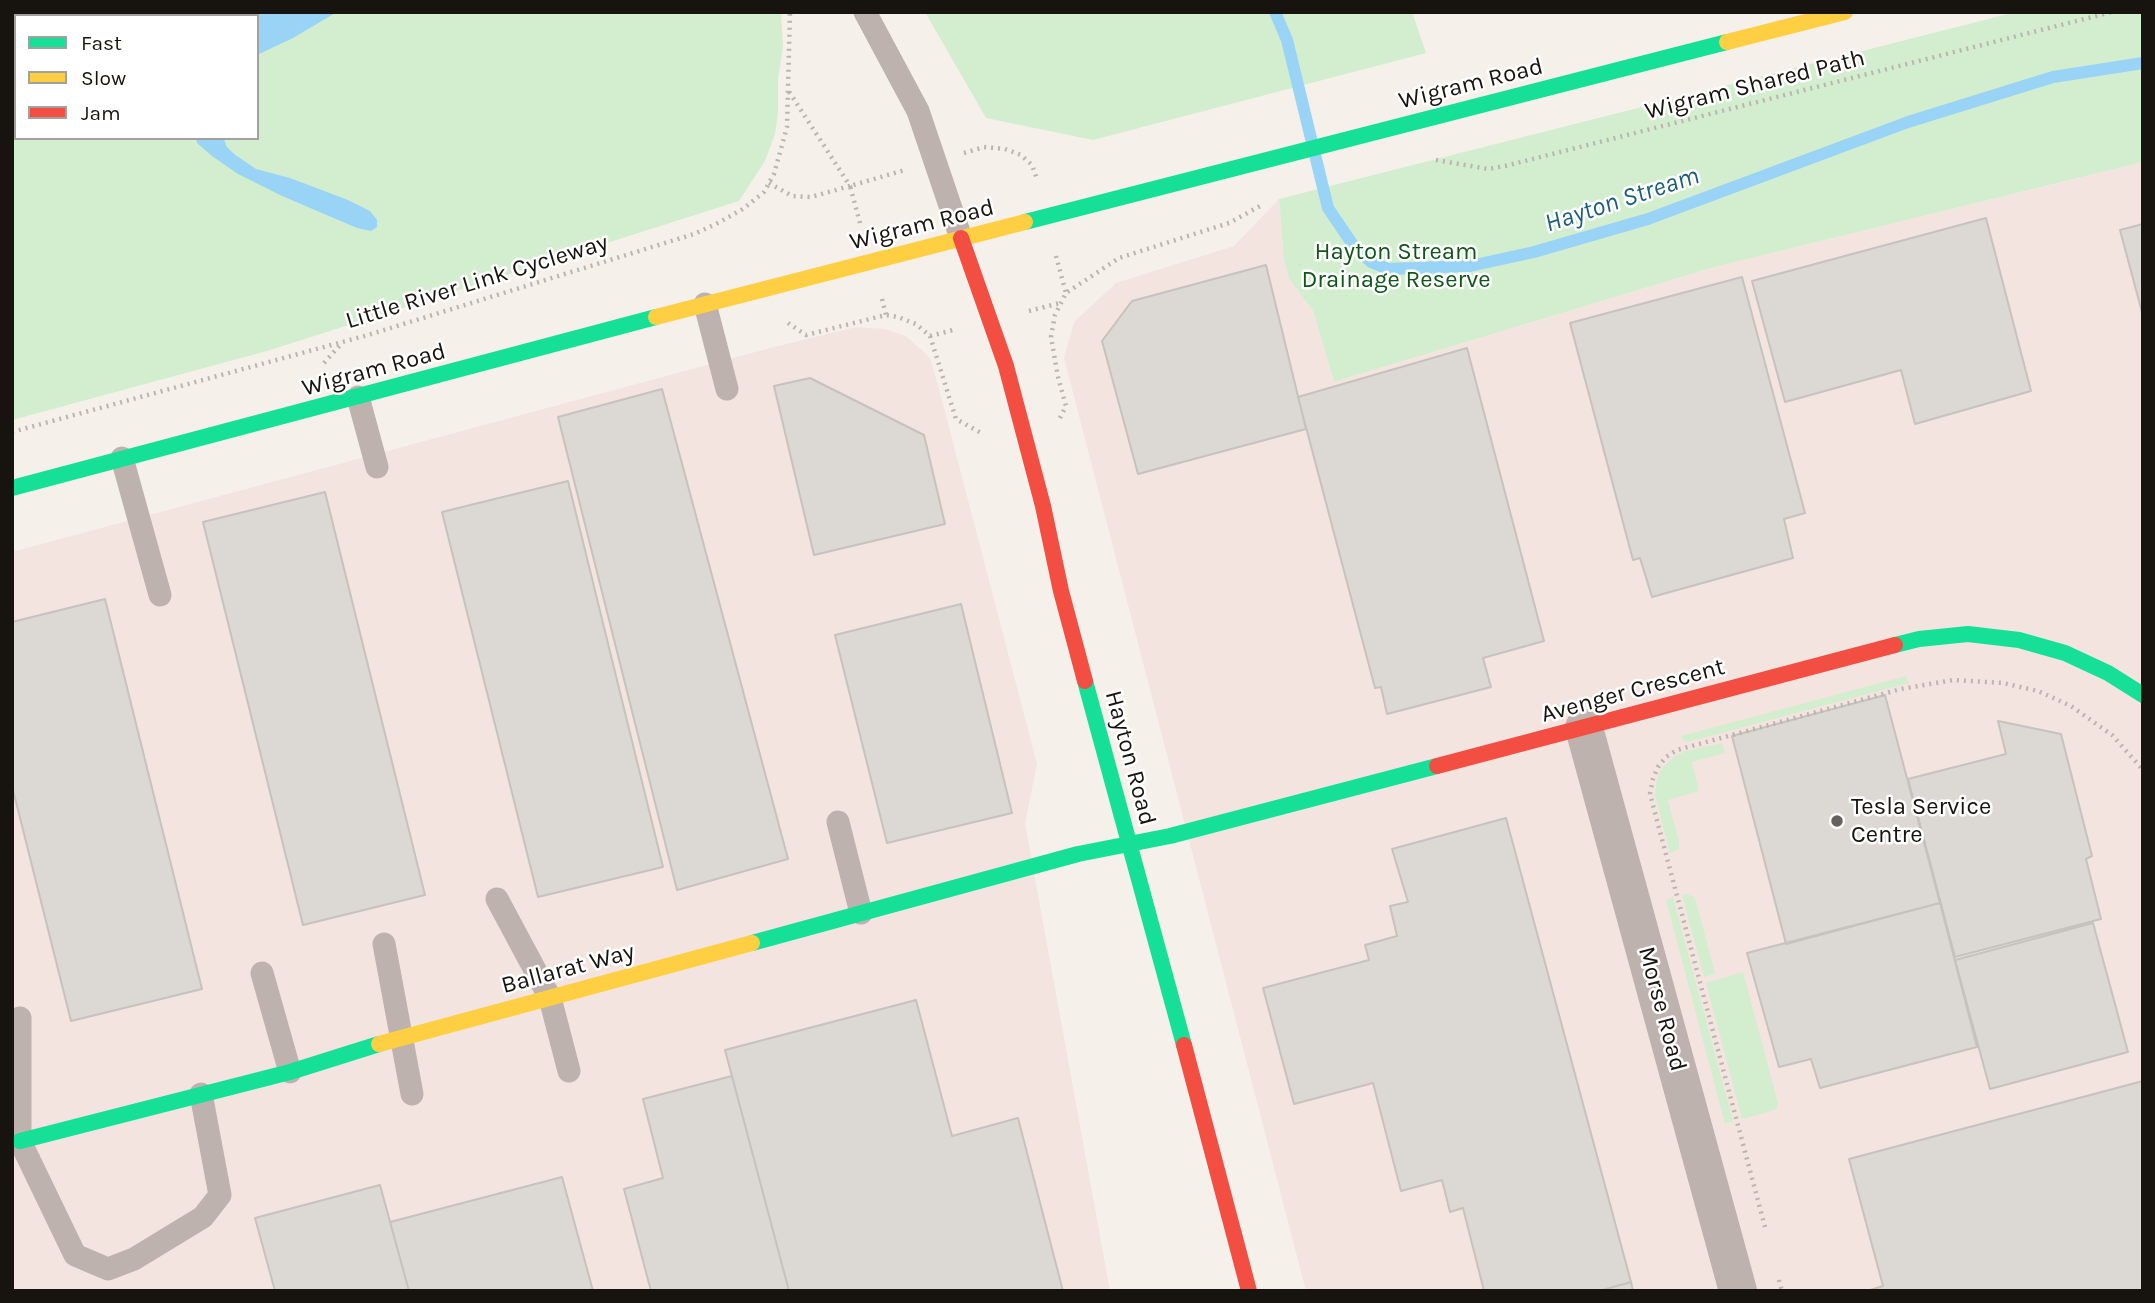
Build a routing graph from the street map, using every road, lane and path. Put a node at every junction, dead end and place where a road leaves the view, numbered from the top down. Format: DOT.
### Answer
graph roads {
  1 [pos="790,12"];
  2 [pos="865,12"];
  3 [pos="1845,12"];
  4 [pos="2112,12"];
  5 [pos="788,89"];
  6 [pos="973,150"];
  7 [pos="1429,159"];
  8 [pos="1036,178"];
  9 [pos="769,183"];
  10 [pos="1267,203"];
  11 [pos="961,239"];
  12 [pos="705,304"];
  13 [pos="806,335"];
  14 [pos="727,389"];
  15 [pos="358,397"];
  16 [pos="1066,406"];
  17 [pos="956,419"];
  18 [pos="12,432"];
  19 [pos="122,458"];
  20 [pos="377,467"];
  21 [pos="12,488"];
  22 [pos="160,595"];
  23 [pos="2143,695"];
  24 [pos="1584,728"];
  25 [pos="2143,770"];
  26 [pos="838,822"];
  27 [pos="1129,845"];
  28 [pos="497,900"];
  29 [pos="860,913"];
  30 [pos="384,944"];
  31 [pos="261,972"];
  32 [pos="550,998"];
  33 [pos="20,1018"];
  34 [pos="402,1036"];
  35 [pos="569,1071"];
  36 [pos="290,1072"];
  37 [pos="201,1094"];
  38 [pos="412,1094"];
  39 [pos="14,1143"];
  40 [pos="1768,1237"];
  41 [pos="1779,1277"];
  42 [pos="1249,1291"];
  43 [pos="1738,1291"];
  44 [pos="1782,1291"];
  1 -- 5 [label="path, Little River Link Cycleway"];
  2 -- 11 [label="lane"];
  3 -- 11 [label="street, Wigram Road"];
  4 -- 7 [label="path, Wigram Shared Path"];
  5 -- 9 [label="path, Little River Link Cycleway"];
  5 -- 9 [label="path"];
  6 -- 8 [label="path"];
  9 -- 18 [label="path, Little River Link Cycleway"];
  10 -- 16 [label="path"];
  11 -- 12 [label="street, Wigram Road"];
  11 -- 27 [label="street, Hayton Road"];
  12 -- 14 [label="lane"];
  12 -- 15 [label="street, Wigram Road"];
  13 -- 17 [label="path"];
  15 -- 19 [label="street, Wigram Road"];
  15 -- 20 [label="lane"];
  19 -- 21 [label="street, Wigram Road"];
  19 -- 22 [label="lane"];
  23 -- 24 [label="street, Avenger Crescent"];
  24 -- 27 [label="street, Avenger Crescent"];
  24 -- 43 [label="street, Morse Road"];
  25 -- 40 [label="path"];
  26 -- 29 [label="lane"];
  27 -- 29 [label="street, Ballarat Way"];
  27 -- 42 [label="street, Hayton Road"];
  28 -- 32 [label="lane"];
  29 -- 32 [label="street, Ballarat Way"];
  30 -- 34 [label="lane"];
  31 -- 36 [label="lane"];
  32 -- 34 [label="street, Ballarat Way"];
  32 -- 35 [label="lane"];
  33 -- 39 [label="lane"];
  34 -- 36 [label="street, Ballarat Way"];
  34 -- 38 [label="lane"];
  36 -- 37 [label="street, Ballarat Way"];
  37 -- 39 [label="street, Ballarat Way"];
  37 -- 39 [label="lane"];
  41 -- 44 [label="path"];
}
